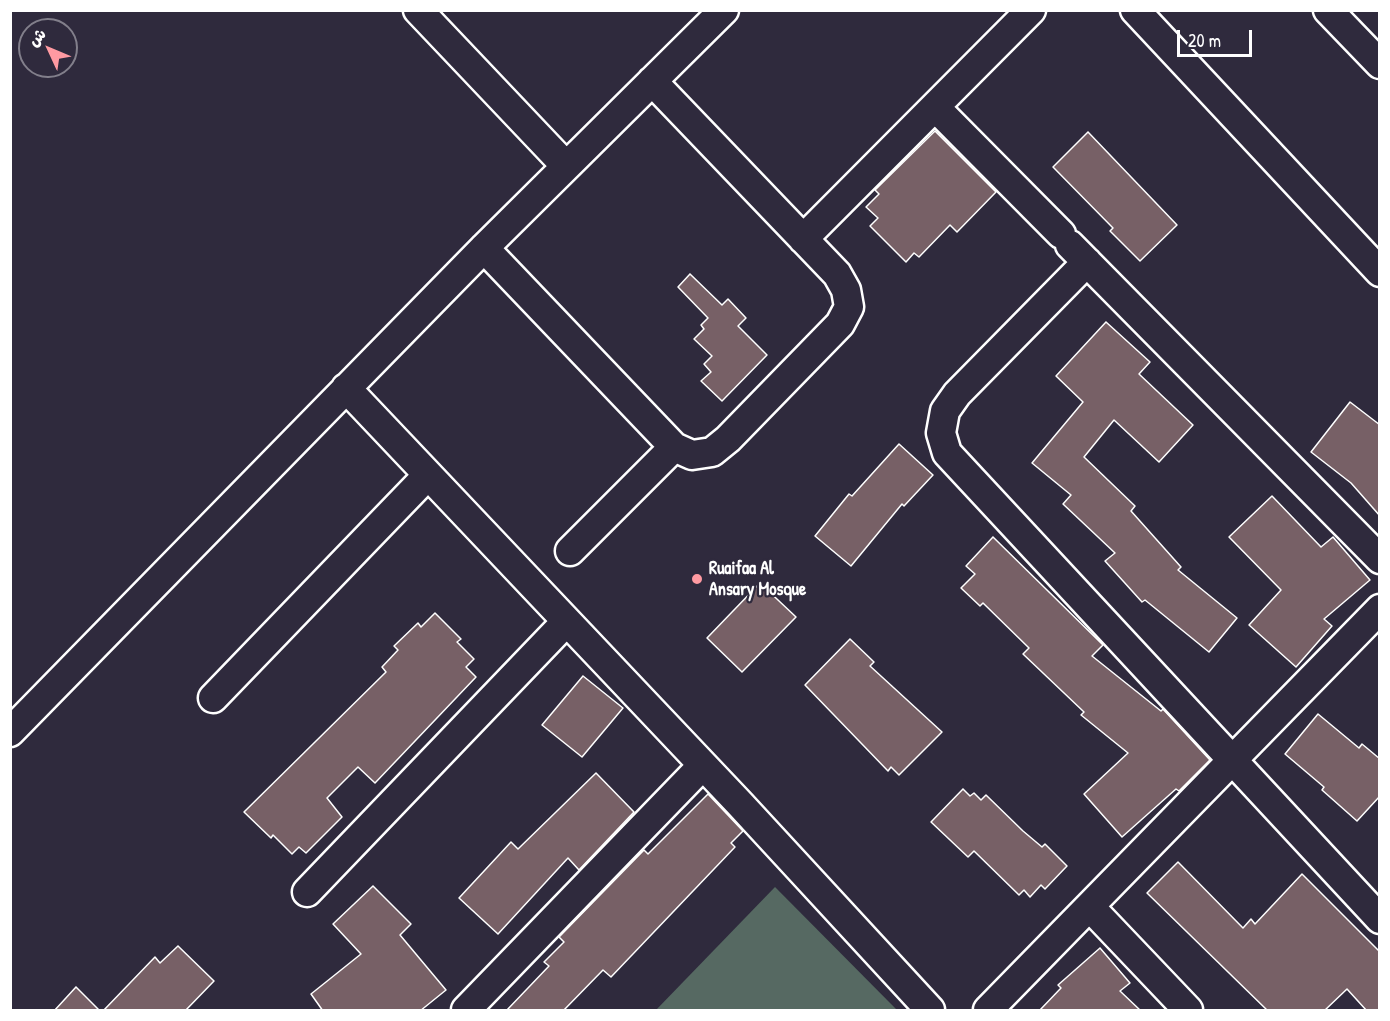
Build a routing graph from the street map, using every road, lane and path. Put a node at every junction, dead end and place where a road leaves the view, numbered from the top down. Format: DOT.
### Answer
graph roads {
  1 [pos="724,10"];
  2 [pos="1031,10"];
  3 [pos="1135,10"];
  4 [pos="419,11"];
  5 [pos="1340,15"];
  6 [pos="1380,64"];
  7 [pos="652,81"];
  8 [pos="936,107"];
  9 [pos="567,166"];
  10 [pos="803,239"];
  11 [pos="1073,247"];
  12 [pos="484,248"];
  13 [pos="1380,272"];
  14 [pos="346,388"];
  15 [pos="674,447"];
  16 [pos="428,475"];
  17 [pos="570,551"];
  18 [pos="1380,559"];
  19 [pos="1380,609"];
  20 [pos="566,622"];
  21 [pos="213,698"];
  22 [pos="10,732"];
  23 [pos="1233,761"];
  24 [pos="703,765"];
  25 [pos="307,892"];
  26 [pos="1090,907"];
  27 [pos="1380,919"];
  28 [pos="466,1011"];
  29 [pos="930,1011"];
  30 [pos="988,1011"];
  31 [pos="1188,1011"];
  1 -- 7 [label="street"];
  2 -- 8 [label="street"];
  3 -- 13 [label="street"];
  4 -- 9 [label="street"];
  5 -- 6 [label="street"];
  7 -- 9 [label="street"];
  7 -- 10 [label="street"];
  8 -- 10 [label="street"];
  8 -- 11 [label="street"];
  9 -- 12 [label="street"];
  10 -- 15 [label="street"];
  11 -- 18 [label="street"];
  11 -- 23 [label="street"];
  12 -- 14 [label="street"];
  12 -- 15 [label="street"];
  14 -- 16 [label="street"];
  14 -- 22 [label="street"];
  15 -- 17 [label="street"];
  16 -- 20 [label="street"];
  16 -- 21 [label="street"];
  19 -- 23 [label="street"];
  20 -- 24 [label="street"];
  20 -- 25 [label="street"];
  23 -- 26 [label="street"];
  23 -- 27 [label="street"];
  24 -- 28 [label="street"];
  24 -- 29 [label="street"];
  26 -- 30 [label="street"];
  26 -- 31 [label="street"];
}
